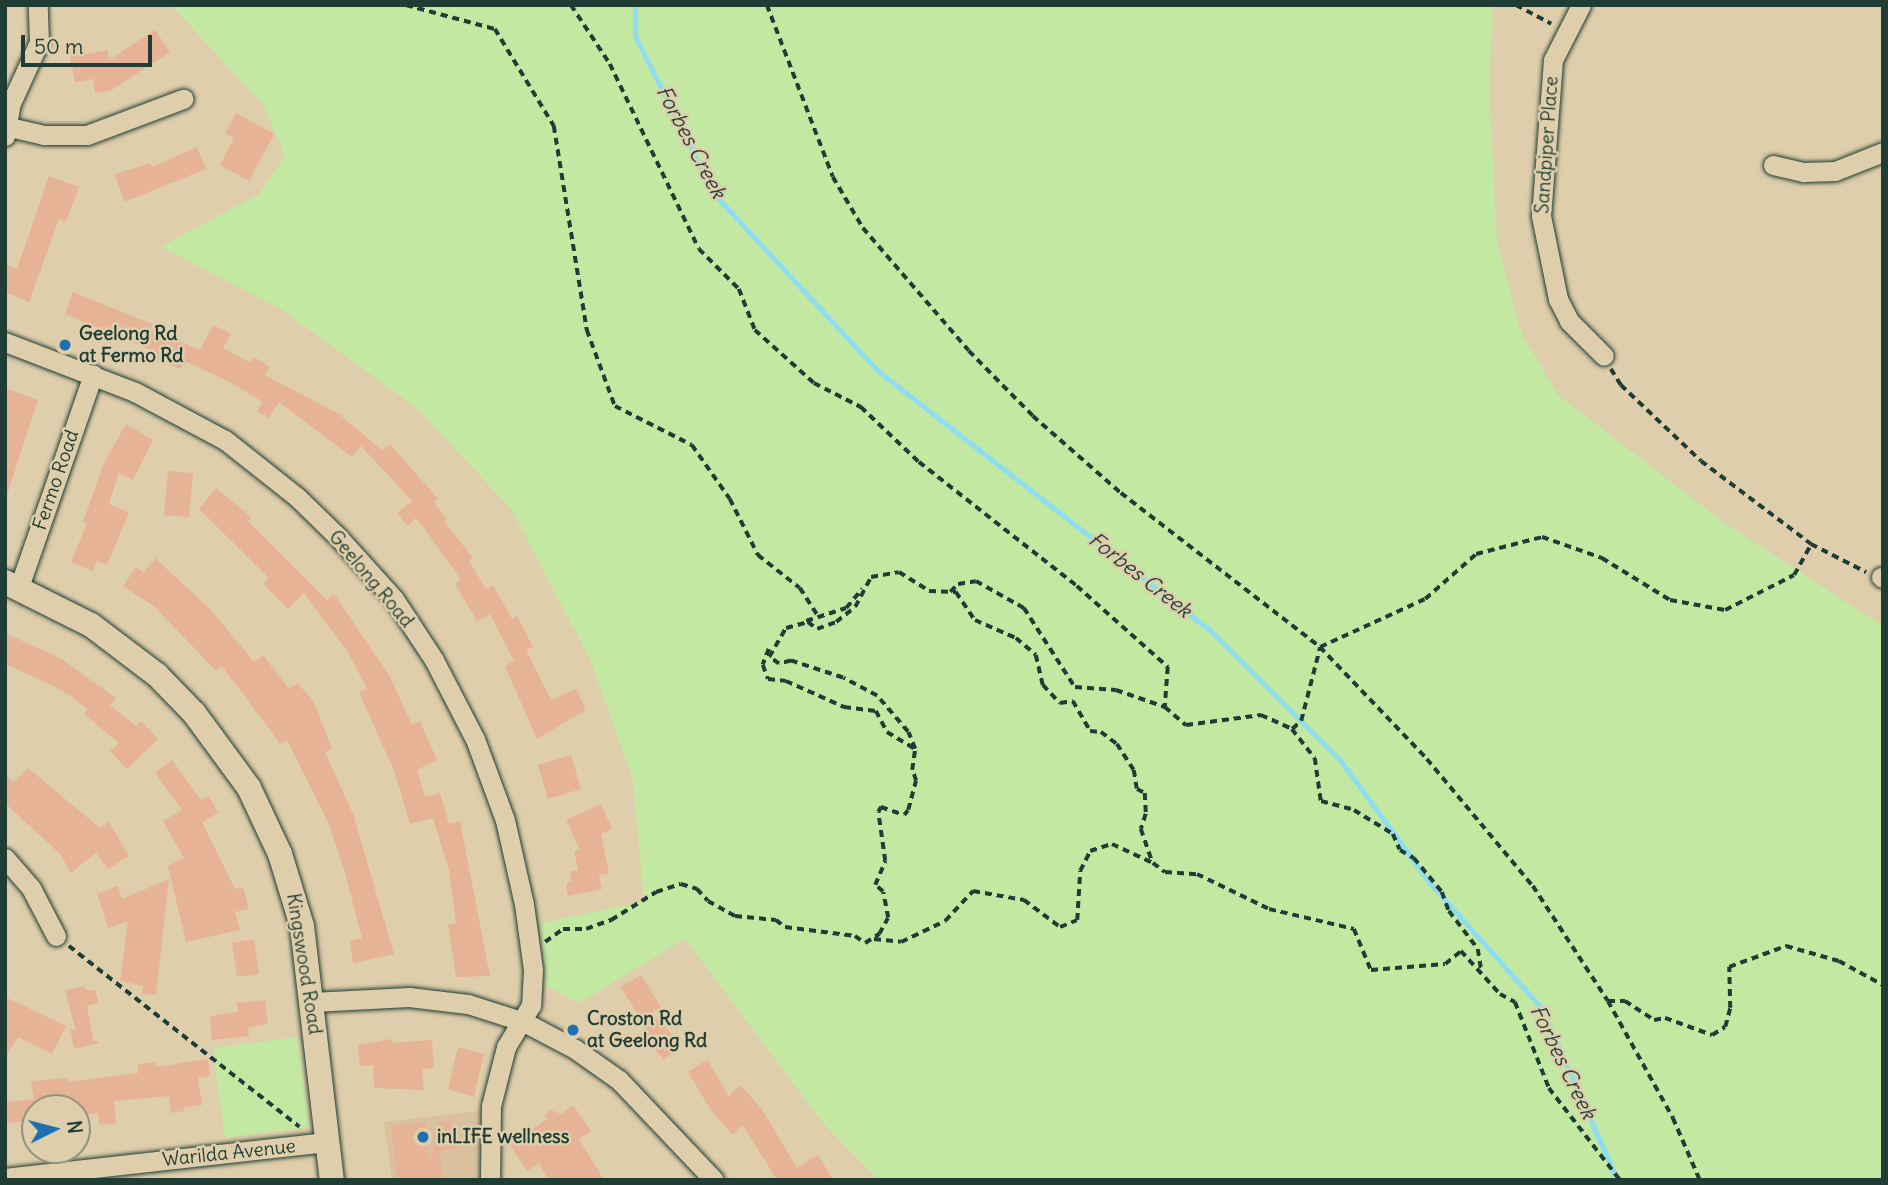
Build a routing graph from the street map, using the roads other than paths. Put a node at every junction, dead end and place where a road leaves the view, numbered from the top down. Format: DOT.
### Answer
graph roads {
  1 [pos="38,5"];
  2 [pos="1581,5"];
  3 [pos="183,99"];
  4 [pos="6,126"];
  5 [pos="5,136"];
  6 [pos="1883,152"];
  7 [pos="1773,165"];
  8 [pos="5,342"];
  9 [pos="1604,356"];
  10 [pos="93,374"];
  11 [pos="12,584"];
  12 [pos="5,858"];
  13 [pos="56,936"];
  14 [pos="312,1002"];
  15 [pos="524,1022"];
  16 [pos="328,1142"];
  17 [pos="100,1174"];
  18 [pos="5,1178"];
  19 [pos="332,1180"];
  20 [pos="490,1180"];
  21 [pos="714,1180"];
  1 -- 4 [label="street"];
  2 -- 9 [label="street, Sandpiper Place"];
  3 -- 4 [label="street"];
  4 -- 5 [label="street"];
  6 -- 7 [label="street"];
  8 -- 10 [label="street, Geelong Road"];
  10 -- 11 [label="street, Fermo Road"];
  10 -- 15 [label="street, Geelong Road"];
  11 -- 14 [label="street, Kingswood Road"];
  12 -- 13 [label="street"];
  14 -- 15 [label="street"];
  14 -- 16 [label="street, Kingswood Road"];
  15 -- 20 [label="street, Geelong Road"];
  15 -- 21 [label="street"];
  16 -- 17 [label="street, Warilda Avenue"];
  16 -- 19 [label="street, Kingswood Road"];
  17 -- 18 [label="street, Warilda Avenue"];
}
